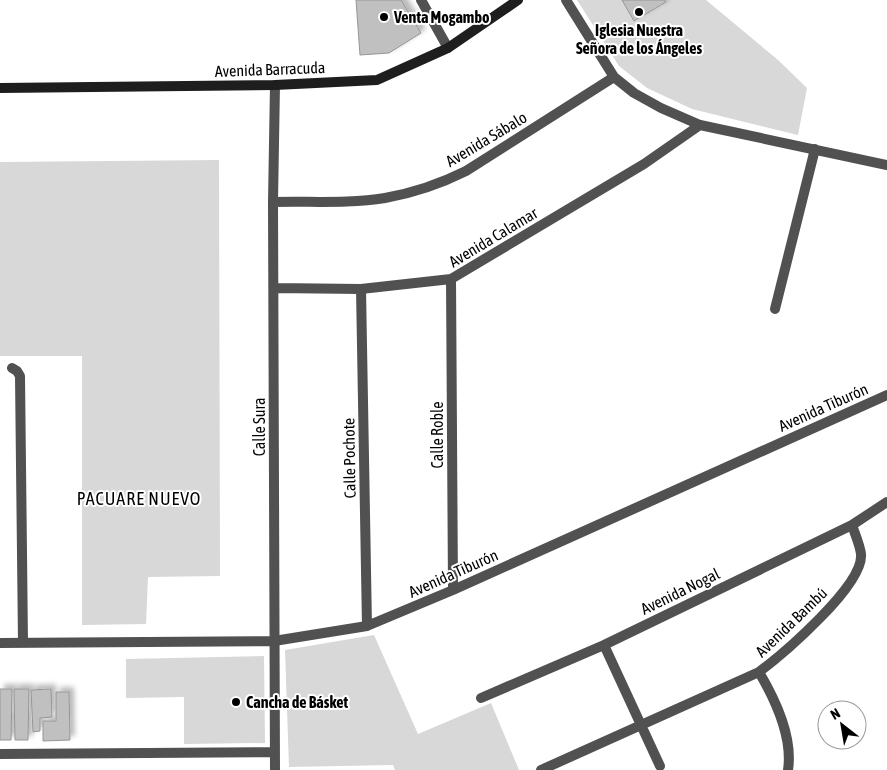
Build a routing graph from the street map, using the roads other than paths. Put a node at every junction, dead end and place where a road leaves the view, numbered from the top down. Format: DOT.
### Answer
graph roads {
  1 [pos="421,0"];
  2 [pos="518,0"];
  3 [pos="566,0"];
  4 [pos="448,48"];
  5 [pos="614,77"];
  6 [pos="275,85"];
  7 [pos="0,88"];
  8 [pos="700,125"];
  9 [pos="815,149"];
  10 [pos="887,165"];
  11 [pos="273,202"];
  12 [pos="451,279"];
  13 [pos="274,288"];
  14 [pos="362,289"];
  15 [pos="775,309"];
  16 [pos="12,368"];
  17 [pos="887,395"];
  18 [pos="887,502"];
  19 [pos="852,525"];
  20 [pos="453,590"];
  21 [pos="367,626"];
  22 [pos="274,641"];
  23 [pos="23,642"];
  24 [pos="0,643"];
  25 [pos="604,644"];
  26 [pos="759,672"];
  27 [pos="481,698"];
  28 [pos="641,726"];
  29 [pos="276,752"];
  30 [pos="0,754"];
  31 [pos="660,766"];
  32 [pos="275,770"];
  33 [pos="541,770"];
  34 [pos="788,770"];
  1 -- 4 [label="street"];
  2 -- 4 [label="street, Avenida Barracuda"];
  3 -- 5 [label="street"];
  4 -- 6 [label="street, Avenida Barracuda"];
  5 -- 8 [label="street"];
  5 -- 11 [label="street, Avenida Sábalo"];
  6 -- 7 [label="street, Avenida Barracuda"];
  6 -- 11 [label="street, Calle Sura"];
  8 -- 9 [label="street"];
  8 -- 12 [label="street, Avenida Calamar"];
  9 -- 10 [label="street"];
  9 -- 15 [label="street"];
  11 -- 13 [label="street, Calle Sura"];
  12 -- 14 [label="street, Avenida Calamar"];
  12 -- 20 [label="street, Calle Roble"];
  13 -- 14 [label="street, Avenida Calamar"];
  13 -- 22 [label="street, Calle Sura"];
  14 -- 21 [label="street, Calle Pochote"];
  16 -- 23 [label="street"];
  17 -- 20 [label="street, Avenida Tiburón"];
  18 -- 19 [label="street, Avenida Nogal"];
  19 -- 25 [label="street, Avenida Nogal"];
  19 -- 26 [label="street, Avenida Bambú"];
  20 -- 21 [label="street, Avenida Tiburón"];
  21 -- 22 [label="street, Avenida Tiburón"];
  22 -- 23 [label="street, Avenida Tiburón"];
  22 -- 29 [label="street, Calle Sura"];
  23 -- 24 [label="street, Avenida Tiburón"];
  25 -- 27 [label="street, Avenida Nogal"];
  25 -- 28 [label="street"];
  26 -- 28 [label="street"];
  26 -- 34 [label="street, Avenida Bambú"];
  28 -- 31 [label="street"];
  28 -- 33 [label="street"];
  29 -- 30 [label="street"];
  29 -- 32 [label="street, Calle Sura"];
}
